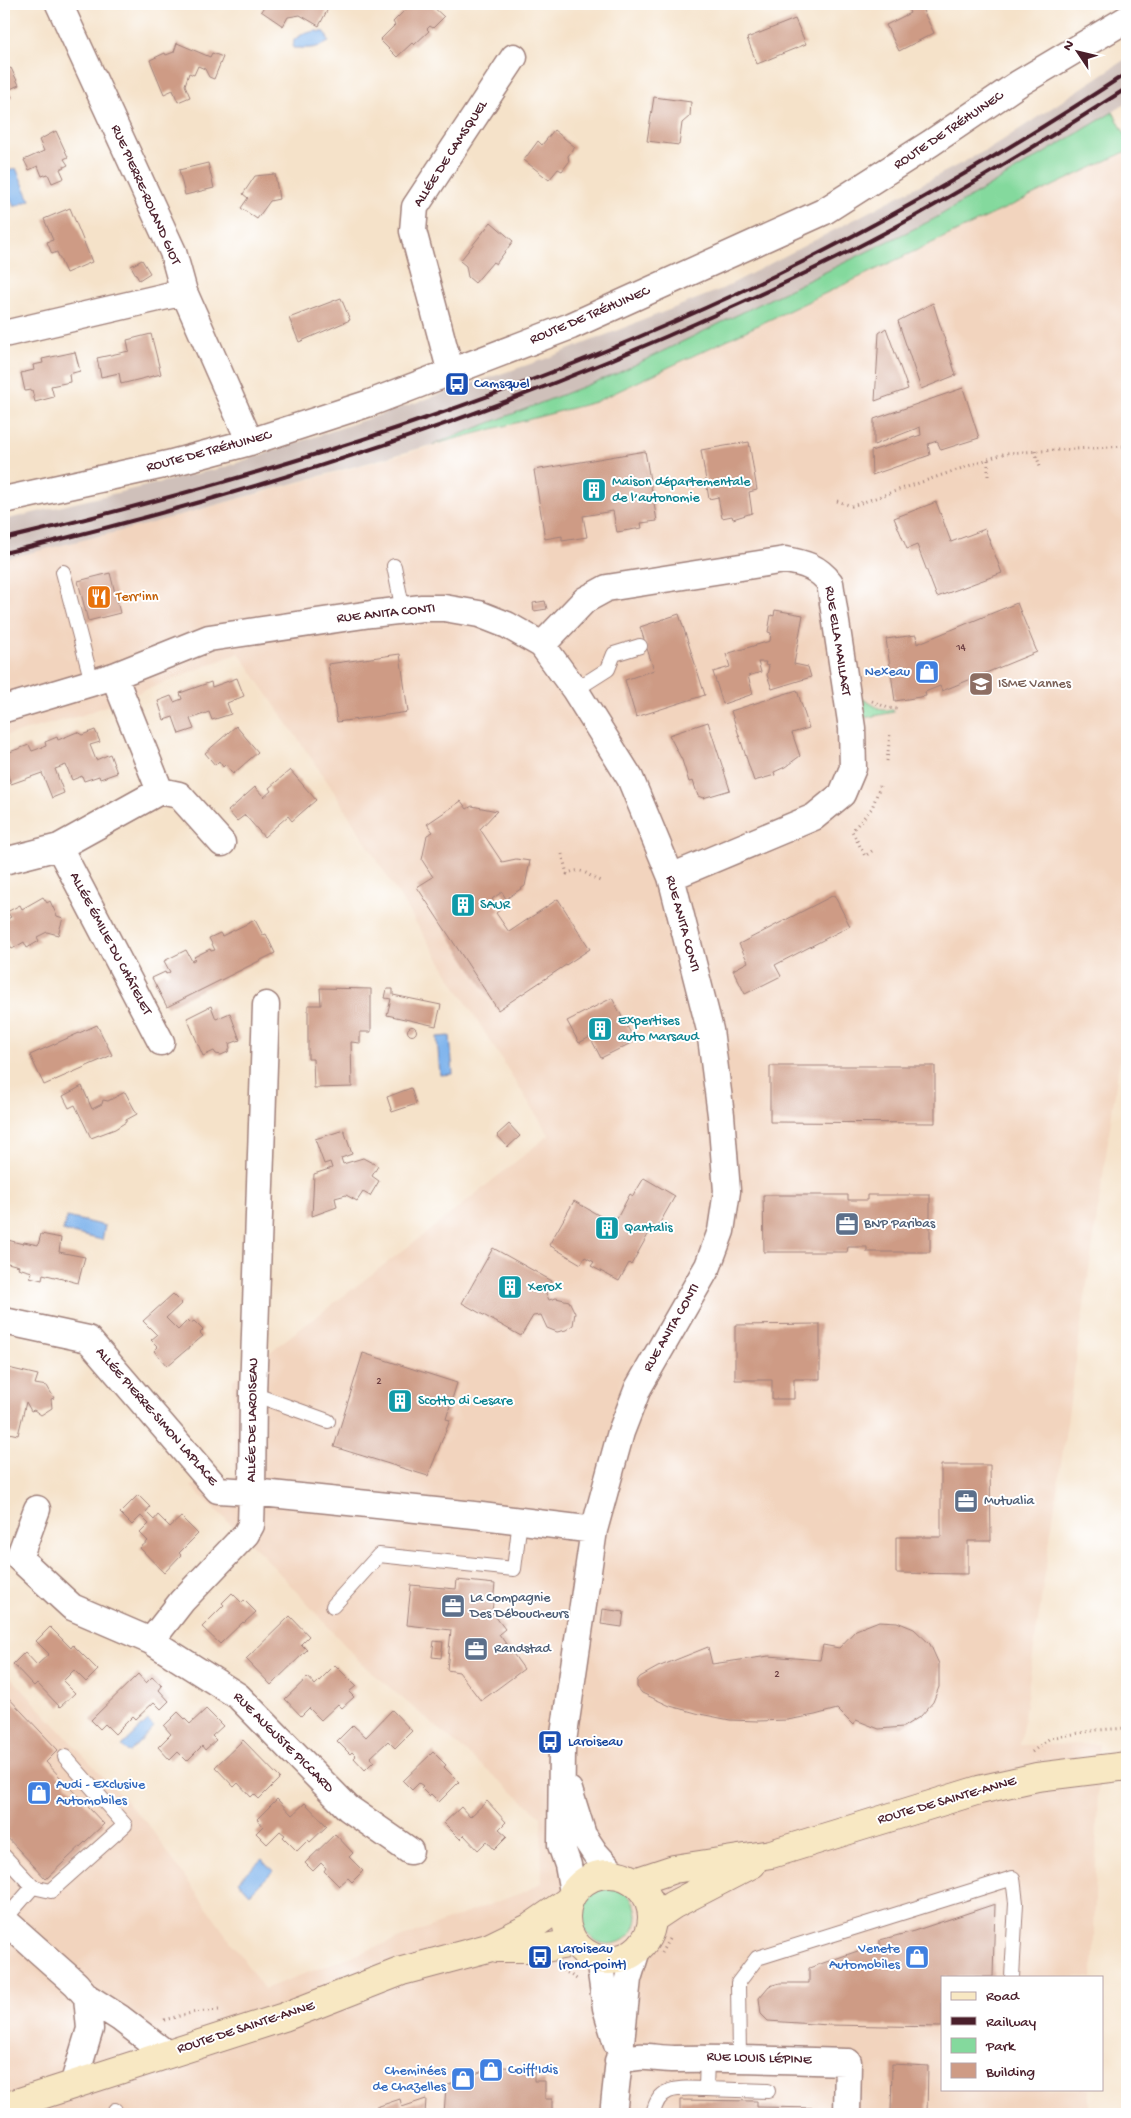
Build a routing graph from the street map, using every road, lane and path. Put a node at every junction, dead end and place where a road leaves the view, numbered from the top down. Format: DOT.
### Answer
graph roads {
  1 [pos="59,4"];
  2 [pos="1127,19"];
  3 [pos="514,57"];
  4 [pos="184,292"];
  5 [pos="4,334"];
  6 [pos="451,372"];
  7 [pos="250,442"];
  8 [pos="1127,446"];
  9 [pos="1035,451"];
  10 [pos="988,459"];
  11 [pos="1041,470"];
  12 [pos="988,476"];
  13 [pos="4,500"];
  14 [pos="837,501"];
  15 [pos="394,566"];
  16 [pos="63,572"];
  17 [pos="403,610"];
  18 [pos="542,644"];
  19 [pos="640,646"];
  20 [pos="103,679"];
  21 [pos="575,690"];
  22 [pos="870,699"];
  23 [pos="4,709"];
  24 [pos="898,709"];
  25 [pos="890,734"];
  26 [pos="887,761"];
  27 [pos="880,786"];
  28 [pos="160,791"];
  29 [pos="222,843"];
  30 [pos="59,847"];
  31 [pos="872,851"];
  32 [pos="562,854"];
  33 [pos="4,861"];
  34 [pos="671,877"];
  35 [pos="601,881"];
  36 [pos="266,1005"];
  37 [pos="161,1042"];
  38 [pos="4,1321"];
  39 [pos="253,1394"];
  40 [pos="328,1420"];
  41 [pos="252,1492"];
  42 [pos="37,1509"];
  43 [pos="520,1520"];
  44 [pos="594,1530"];
  45 [pos="333,1606"];
  46 [pos="151,1641"];
  47 [pos="1127,1728"];
  48 [pos="1097,1730"];
  49 [pos="65,1757"];
  50 [pos="562,1765"];
  51 [pos="1127,1766"];
  52 [pos="410,1852"];
  53 [pos="771,1854"];
  54 [pos="4,1856"];
  55 [pos="624,1878"];
  56 [pos="33,1887"];
  57 [pos="571,1897"];
  58 [pos="652,1919"];
  59 [pos="4,1920"];
  60 [pos="573,1943"];
  61 [pos="488,1948"];
  62 [pos="637,1950"];
  63 [pos="599,1959"];
  64 [pos="555,1965"];
  65 [pos="1012,1976"];
  66 [pos="585,1984"];
  67 [pos="87,1997"];
  68 [pos="167,2054"];
  69 [pos="619,2057"];
  70 [pos="707,2058"];
  71 [pos="739,2058"];
  72 [pos="73,2085"];
  73 [pos="706,2090"];
  74 [pos="768,2090"];
  75 [pos="4,2107"];
  76 [pos="613,2114"];
  77 [pos="653,2114"];
  78 [pos="847,2114"];
  1 -- 4 [label="street, RUE PIERRE-ROLAND GIOT"];
  2 -- 6 [label="street, ROUTE DE TRÉHUINEC"];
  3 -- 6 [label="street, ALLÉE DE CAMSQUEL"];
  4 -- 5 [label="street"];
  4 -- 7 [label="street, RUE PIERRE-ROLAND GIOT"];
  6 -- 7 [label="street, ROUTE DE TRÉHUINEC"];
  7 -- 13 [label="street, ROUTE DE TRÉHUINEC"];
  8 -- 9 [label="path"];
  9 -- 10 [label="path"];
  9 -- 11 [label="path"];
  10 -- 12 [label="path"];
  10 -- 14 [label="path"];
  15 -- 17 [label="lane"];
  16 -- 20 [label="lane"];
  17 -- 18 [label="street, RUE ANITA CONTI"];
  17 -- 20 [label="street, RUE ANITA CONTI"];
  18 -- 21 [label="street, RUE ANITA CONTI"];
  18 -- 34 [label="street, RUE ELLA MAILLART"];
  19 -- 21 [label="lane"];
  20 -- 23 [label="street, RUE ANITA CONTI"];
  20 -- 28 [label="street"];
  21 -- 34 [label="street, RUE ANITA CONTI"];
  22 -- 24 [label="path"];
  25 -- 26 [label="path"];
  27 -- 31 [label="path"];
  28 -- 29 [label="street"];
  28 -- 30 [label="street"];
  30 -- 33 [label="street"];
  30 -- 37 [label="street, ALLÉE ÉMILIE DU CHÂTELET"];
  32 -- 35 [label="path"];
  34 -- 44 [label="street, RUE ANITA CONTI"];
  36 -- 39 [label="street, ALLÉE DE LAROISEAU"];
  38 -- 41 [label="street, ALLÉE PIERRE-SIMON LAPLACE"];
  39 -- 40 [label="lane"];
  39 -- 41 [label="street, ALLÉE DE LAROISEAU"];
  41 -- 43 [label="street, ALLÉE DE LAROISEAU"];
  41 -- 46 [label="street"];
  42 -- 46 [label="street, RUE AUGUSTE PICCARD"];
  43 -- 44 [label="street, ALLÉE DE LAROISEAU"];
  43 -- 45 [label="lane"];
  44 -- 50 [label="street, RUE ANITA CONTI"];
  46 -- 52 [label="street, RUE AUGUSTE PICCARD"];
  47 -- 48 [label="path"];
  49 -- 56 [label="lane"];
  50 -- 55 [label="street, RUE ANITA CONTI"];
  50 -- 57 [label="street, RUE ANITA CONTI"];
  51 -- 53 [label="main road, ROUTE DE SAINTE-ANNE"];
  53 -- 55 [label="main road, ROUTE DE SAINTE-ANNE"];
  53 -- 58 [label="main road, ROUTE DE SAINTE-ANNE"];
  54 -- 56 [label="lane"];
  55 -- 57 [label="main road"];
  55 -- 58 [label="main road"];
  56 -- 59 [label="lane"];
  57 -- 60 [label="main road"];
  57 -- 61 [label="main road, ROUTE DE SAINTE-ANNE"];
  58 -- 62 [label="main road"];
  59 -- 67 [label="street"];
  60 -- 61 [label="main road, ROUTE DE SAINTE-ANNE"];
  60 -- 63 [label="main road"];
  61 -- 68 [label="main road, ROUTE DE SAINTE-ANNE"];
  62 -- 63 [label="main road"];
  62 -- 69 [label="street"];
  63 -- 69 [label="street"];
  64 -- 66 [label="path"];
  65 -- 71 [label="lane"];
  67 -- 68 [label="street"];
  67 -- 72 [label="street"];
  68 -- 72 [label="main road, ROUTE DE SAINTE-ANNE"];
  69 -- 70 [label="street, RUE LOUIS LÉPINE"];
  69 -- 76 [label="street"];
  70 -- 71 [label="street, RUE LOUIS LÉPINE"];
  70 -- 73 [label="lane"];
  71 -- 78 [label="street, RUE LOUIS LÉPINE"];
  72 -- 75 [label="main road, ROUTE DE SAINTE-ANNE"];
  73 -- 74 [label="lane"];
  73 -- 77 [label="lane"];
}
